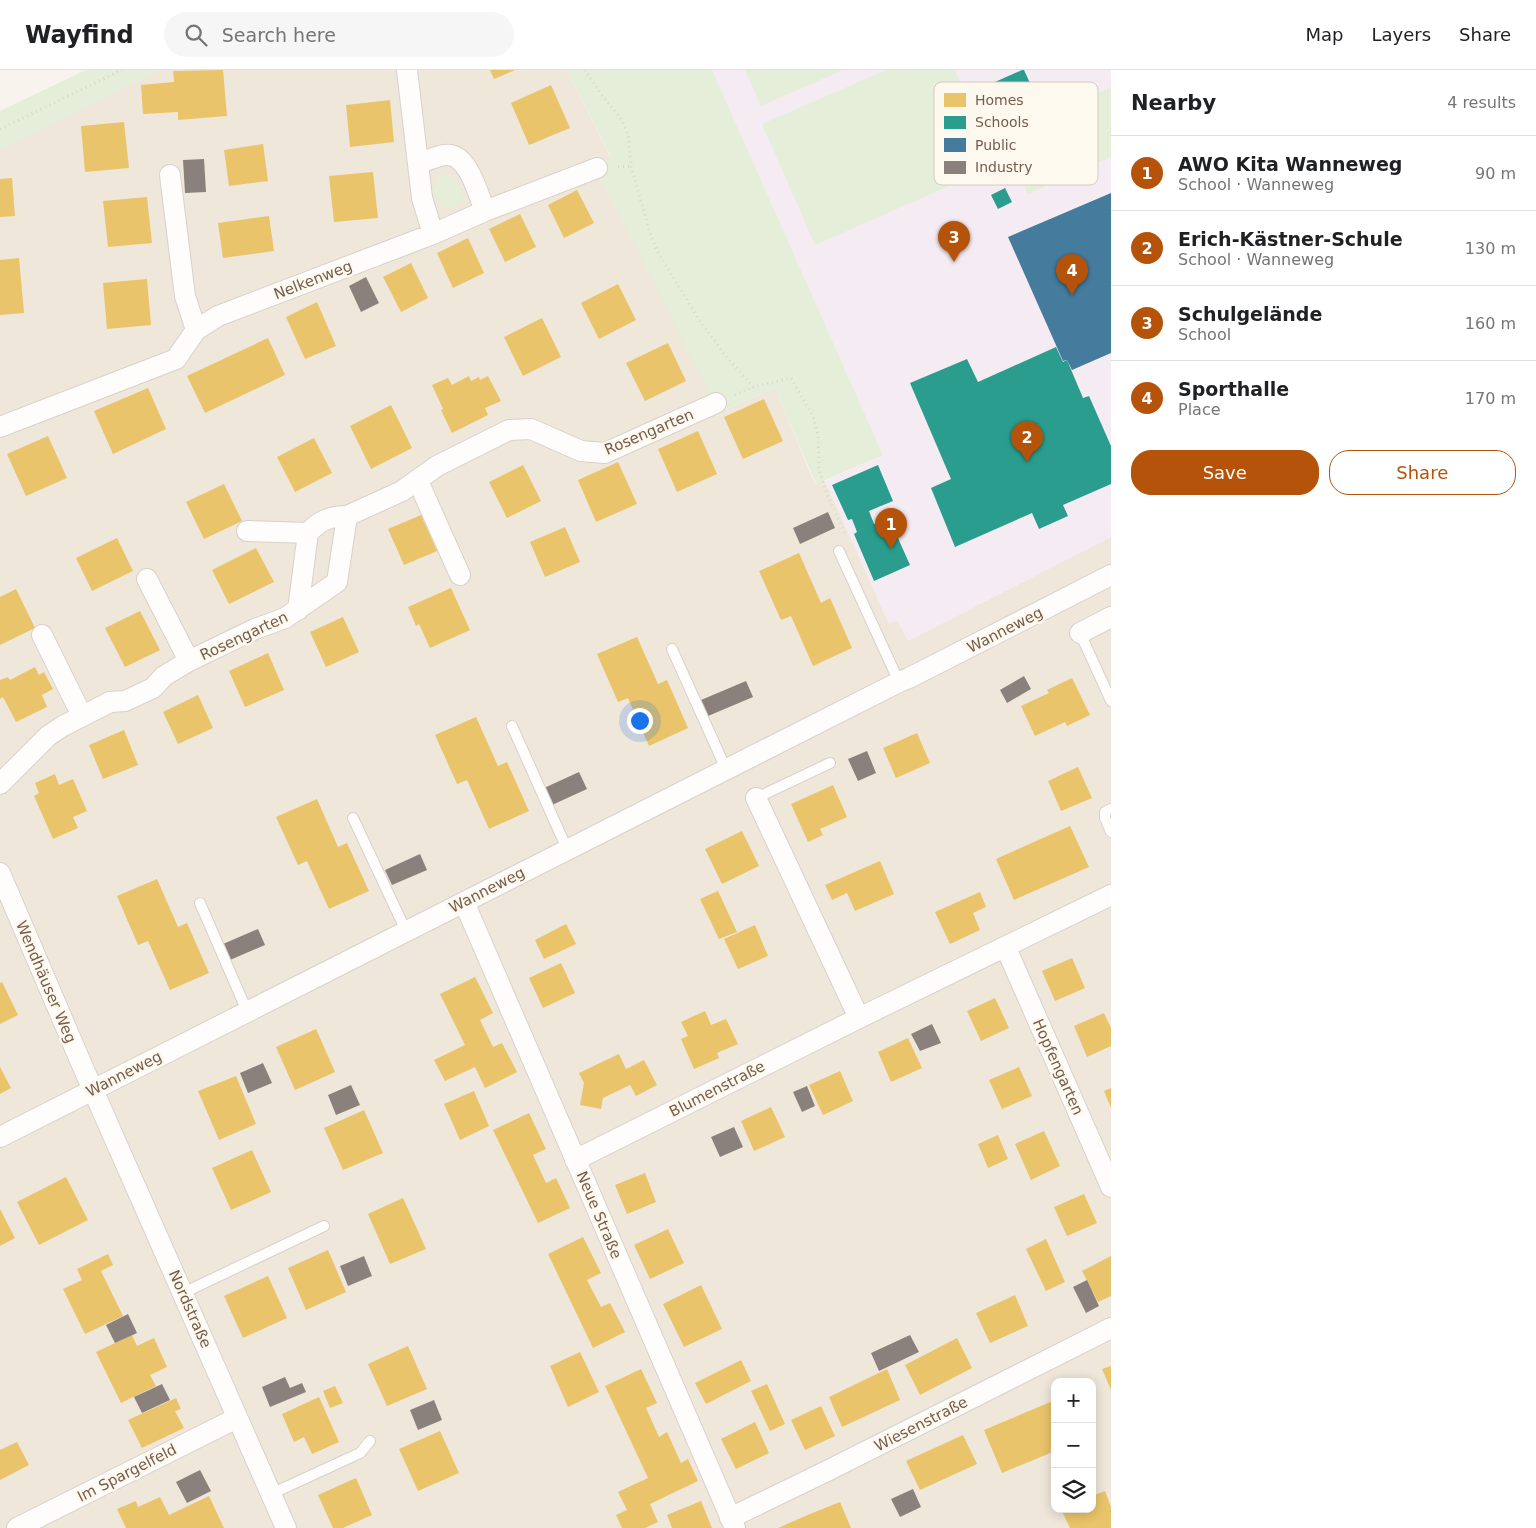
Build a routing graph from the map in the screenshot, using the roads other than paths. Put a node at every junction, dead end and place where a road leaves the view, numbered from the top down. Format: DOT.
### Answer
graph roads {
  1 [pos="407,70"];
  2 [pos="419,163"];
  3 [pos="597,168"];
  4 [pos="170,175"];
  5 [pos="485,211"];
  6 [pos="433,234"];
  7 [pos="196,330"];
  8 [pos="716,403"];
  9 [pos="0,427"];
  10 [pos="418,480"];
  11 [pos="347,516"];
  12 [pos="247,531"];
  13 [pos="308,533"];
  14 [pos="839,551"];
  15 [pos="460,575"];
  16 [pos="1111,575"];
  17 [pos="147,578"];
  18 [pos="298,610"];
  19 [pos="1111,617"];
  20 [pos="1080,633"];
  21 [pos="42,635"];
  22 [pos="672,649"];
  23 [pos="189,661"];
  24 [pos="899,682"];
  25 [pos="1111,701"];
  26 [pos="82,716"];
  27 [pos="512,726"];
  28 [pos="830,763"];
  29 [pos="726,769"];
  30 [pos="0,784"];
  31 [pos="756,798"];
  32 [pos="1111,809"];
  33 [pos="353,818"];
  34 [pos="1111,832"];
  35 [pos="567,849"];
  36 [pos="0,873"];
  37 [pos="1111,895"];
  38 [pos="464,902"];
  39 [pos="200,903"];
  40 [pos="406,931"];
  41 [pos="1006,948"];
  42 [pos="248,1011"];
  43 [pos="859,1018"];
  44 [pos="93,1090"];
  45 [pos="0,1137"];
  46 [pos="575,1160"];
  47 [pos="1111,1187"];
  48 [pos="324,1226"];
  49 [pos="183,1293"];
  50 [pos="1111,1328"];
  51 [pos="237,1418"];
  52 [pos="370,1441"];
  53 [pos="271,1494"];
  54 [pos="732,1523"];
  55 [pos="17,1528"];
  56 [pos="286,1528"];
  1 -- 2 [label="street"];
  2 -- 5 [label="street"];
  2 -- 6 [label="street"];
  3 -- 5 [label="street, Nelkenweg"];
  4 -- 7 [label="street"];
  5 -- 6 [label="street, Nelkenweg"];
  6 -- 7 [label="street, Nelkenweg"];
  7 -- 9 [label="street, Nelkenweg"];
  8 -- 10 [label="street, Rosengarten"];
  10 -- 11 [label="street, Rosengarten"];
  10 -- 15 [label="street"];
  11 -- 13 [label="street, Rosengarten"];
  11 -- 18 [label="street, Rosengarten"];
  12 -- 13 [label="street"];
  13 -- 18 [label="street, Rosengarten"];
  14 -- 24 [label="lane"];
  16 -- 24 [label="street, Wanneweg"];
  17 -- 23 [label="street, Rosengarten"];
  18 -- 23 [label="street, Rosengarten"];
  19 -- 20 [label="street"];
  20 -- 25 [label="lane"];
  21 -- 26 [label="street"];
  22 -- 29 [label="lane"];
  23 -- 26 [label="street, Rosengarten"];
  24 -- 29 [label="street, Wanneweg"];
  26 -- 30 [label="street, Rosengarten"];
  27 -- 35 [label="lane"];
  28 -- 31 [label="lane"];
  29 -- 35 [label="street, Wanneweg"];
  31 -- 43 [label="street"];
  32 -- 34 [label="lane"];
  33 -- 40 [label="lane"];
  35 -- 38 [label="street, Wanneweg"];
  36 -- 44 [label="street, Wendhäuser Weg"];
  37 -- 41 [label="street, Blumenstraße"];
  38 -- 40 [label="street, Wanneweg"];
  38 -- 46 [label="street, Neue Straße"];
  39 -- 42 [label="lane"];
  40 -- 42 [label="street, Wanneweg"];
  41 -- 43 [label="street, Blumenstraße"];
  41 -- 47 [label="street, Hopfengarten"];
  42 -- 44 [label="street, Wanneweg"];
  43 -- 46 [label="street, Blumenstraße"];
  44 -- 45 [label="street, Wanneweg"];
  44 -- 49 [label="street, Nordstraße"];
  46 -- 54 [label="street, Neue Straße"];
  48 -- 49 [label="lane"];
  49 -- 51 [label="street, Nordstraße"];
  50 -- 54 [label="street, Wiesenstraße"];
  51 -- 53 [label="street, Nordstraße"];
  51 -- 55 [label="street, Im Spargelfeld"];
  52 -- 53 [label="lane"];
  53 -- 56 [label="street, Nordstraße"];
}
